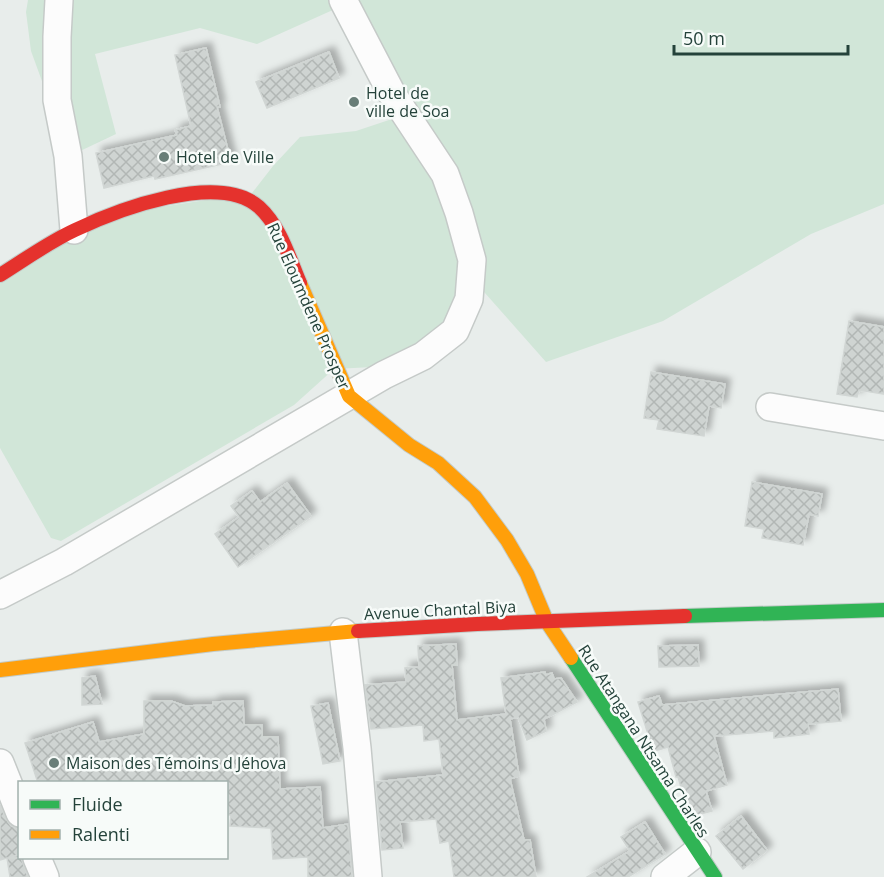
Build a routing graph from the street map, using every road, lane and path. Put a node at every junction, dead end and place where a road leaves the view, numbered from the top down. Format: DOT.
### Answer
graph roads {
  1 [pos="59,0"];
  2 [pos="343,0"];
  3 [pos="74,230"];
  4 [pos="0,275"];
  5 [pos="349,396"];
  6 [pos="770,407"];
  7 [pos="884,426"];
  8 [pos="0,596"];
  9 [pos="884,610"];
  10 [pos="547,622"];
  11 [pos="343,632"];
  12 [pos="0,670"];
  13 [pos="0,763"];
  14 [pos="18,808"];
  15 [pos="697,852"];
  16 [pos="37,859"];
  17 [pos="45,877"];
  18 [pos="368,877"];
  19 [pos="664,877"];
  20 [pos="715,877"];
  1 -- 3 [label="street"];
  2 -- 5 [label="street"];
  3 -- 4 [label="street, Rue Eloumdene Prosper"];
  3 -- 5 [label="street, Rue Eloumdene Prosper"];
  5 -- 8 [label="street, Rue Eloumdene Prosper"];
  5 -- 10 [label="street, Rue Atangana Ntsama Charles"];
  6 -- 7 [label="street"];
  9 -- 10 [label="street, Avenue Chantal Biya"];
  10 -- 11 [label="street, Avenue Chantal Biya"];
  10 -- 15 [label="street, Rue Atangana Ntsama Charles"];
  11 -- 12 [label="street, Avenue Chantal Biya"];
  11 -- 18 [label="street"];
  13 -- 14 [label="street"];
  15 -- 19 [label="street"];
  15 -- 20 [label="street, Rue Atangana Ntsama Charles"];
  16 -- 17 [label="street"];
}
